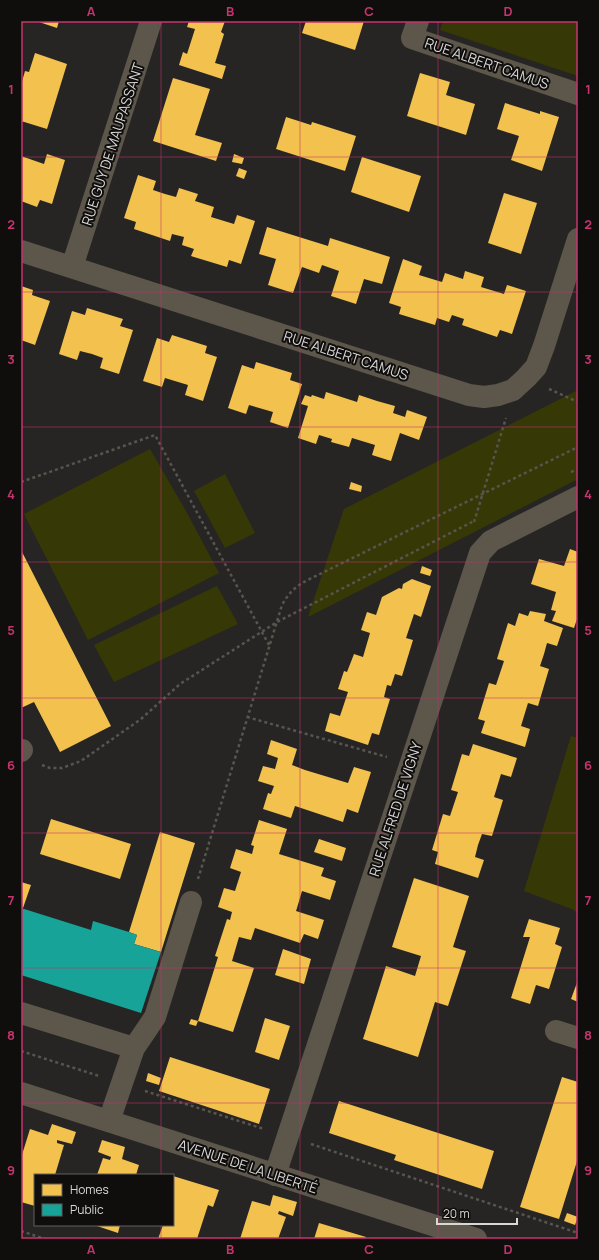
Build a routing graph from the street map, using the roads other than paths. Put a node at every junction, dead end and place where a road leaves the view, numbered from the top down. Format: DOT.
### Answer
graph roads {
  1 [pos="151,21"];
  2 [pos="418,21"];
  3 [pos="578,94"];
  4 [pos="578,239"];
  5 [pos="21,251"];
  6 [pos="72,267"];
  7 [pos="578,497"];
  8 [pos="191,902"];
  9 [pos="21,1013"];
  10 [pos="556,1030"];
  11 [pos="578,1038"];
  12 [pos="134,1048"];
  13 [pos="21,1093"];
  14 [pos="109,1121"];
  15 [pos="275,1175"];
  16 [pos="476,1239"];
  1 -- 6 [label="street, RUE GUY DE MAUPASSANT"];
  2 -- 3 [label="street, RUE ALBERT CAMUS"];
  4 -- 6 [label="street, RUE ALBERT CAMUS"];
  5 -- 6 [label="street, RUE ALBERT CAMUS"];
  7 -- 15 [label="street, RUE ALFRED DE VIGNY"];
  8 -- 12 [label="street"];
  9 -- 12 [label="street"];
  10 -- 11 [label="street"];
  12 -- 14 [label="street"];
  13 -- 14 [label="street, AVENUE DE LA LIBERTÉ"];
  14 -- 15 [label="street, AVENUE DE LA LIBERTÉ"];
  15 -- 16 [label="street, AVENUE DE LA LIBERTÉ"];
}
